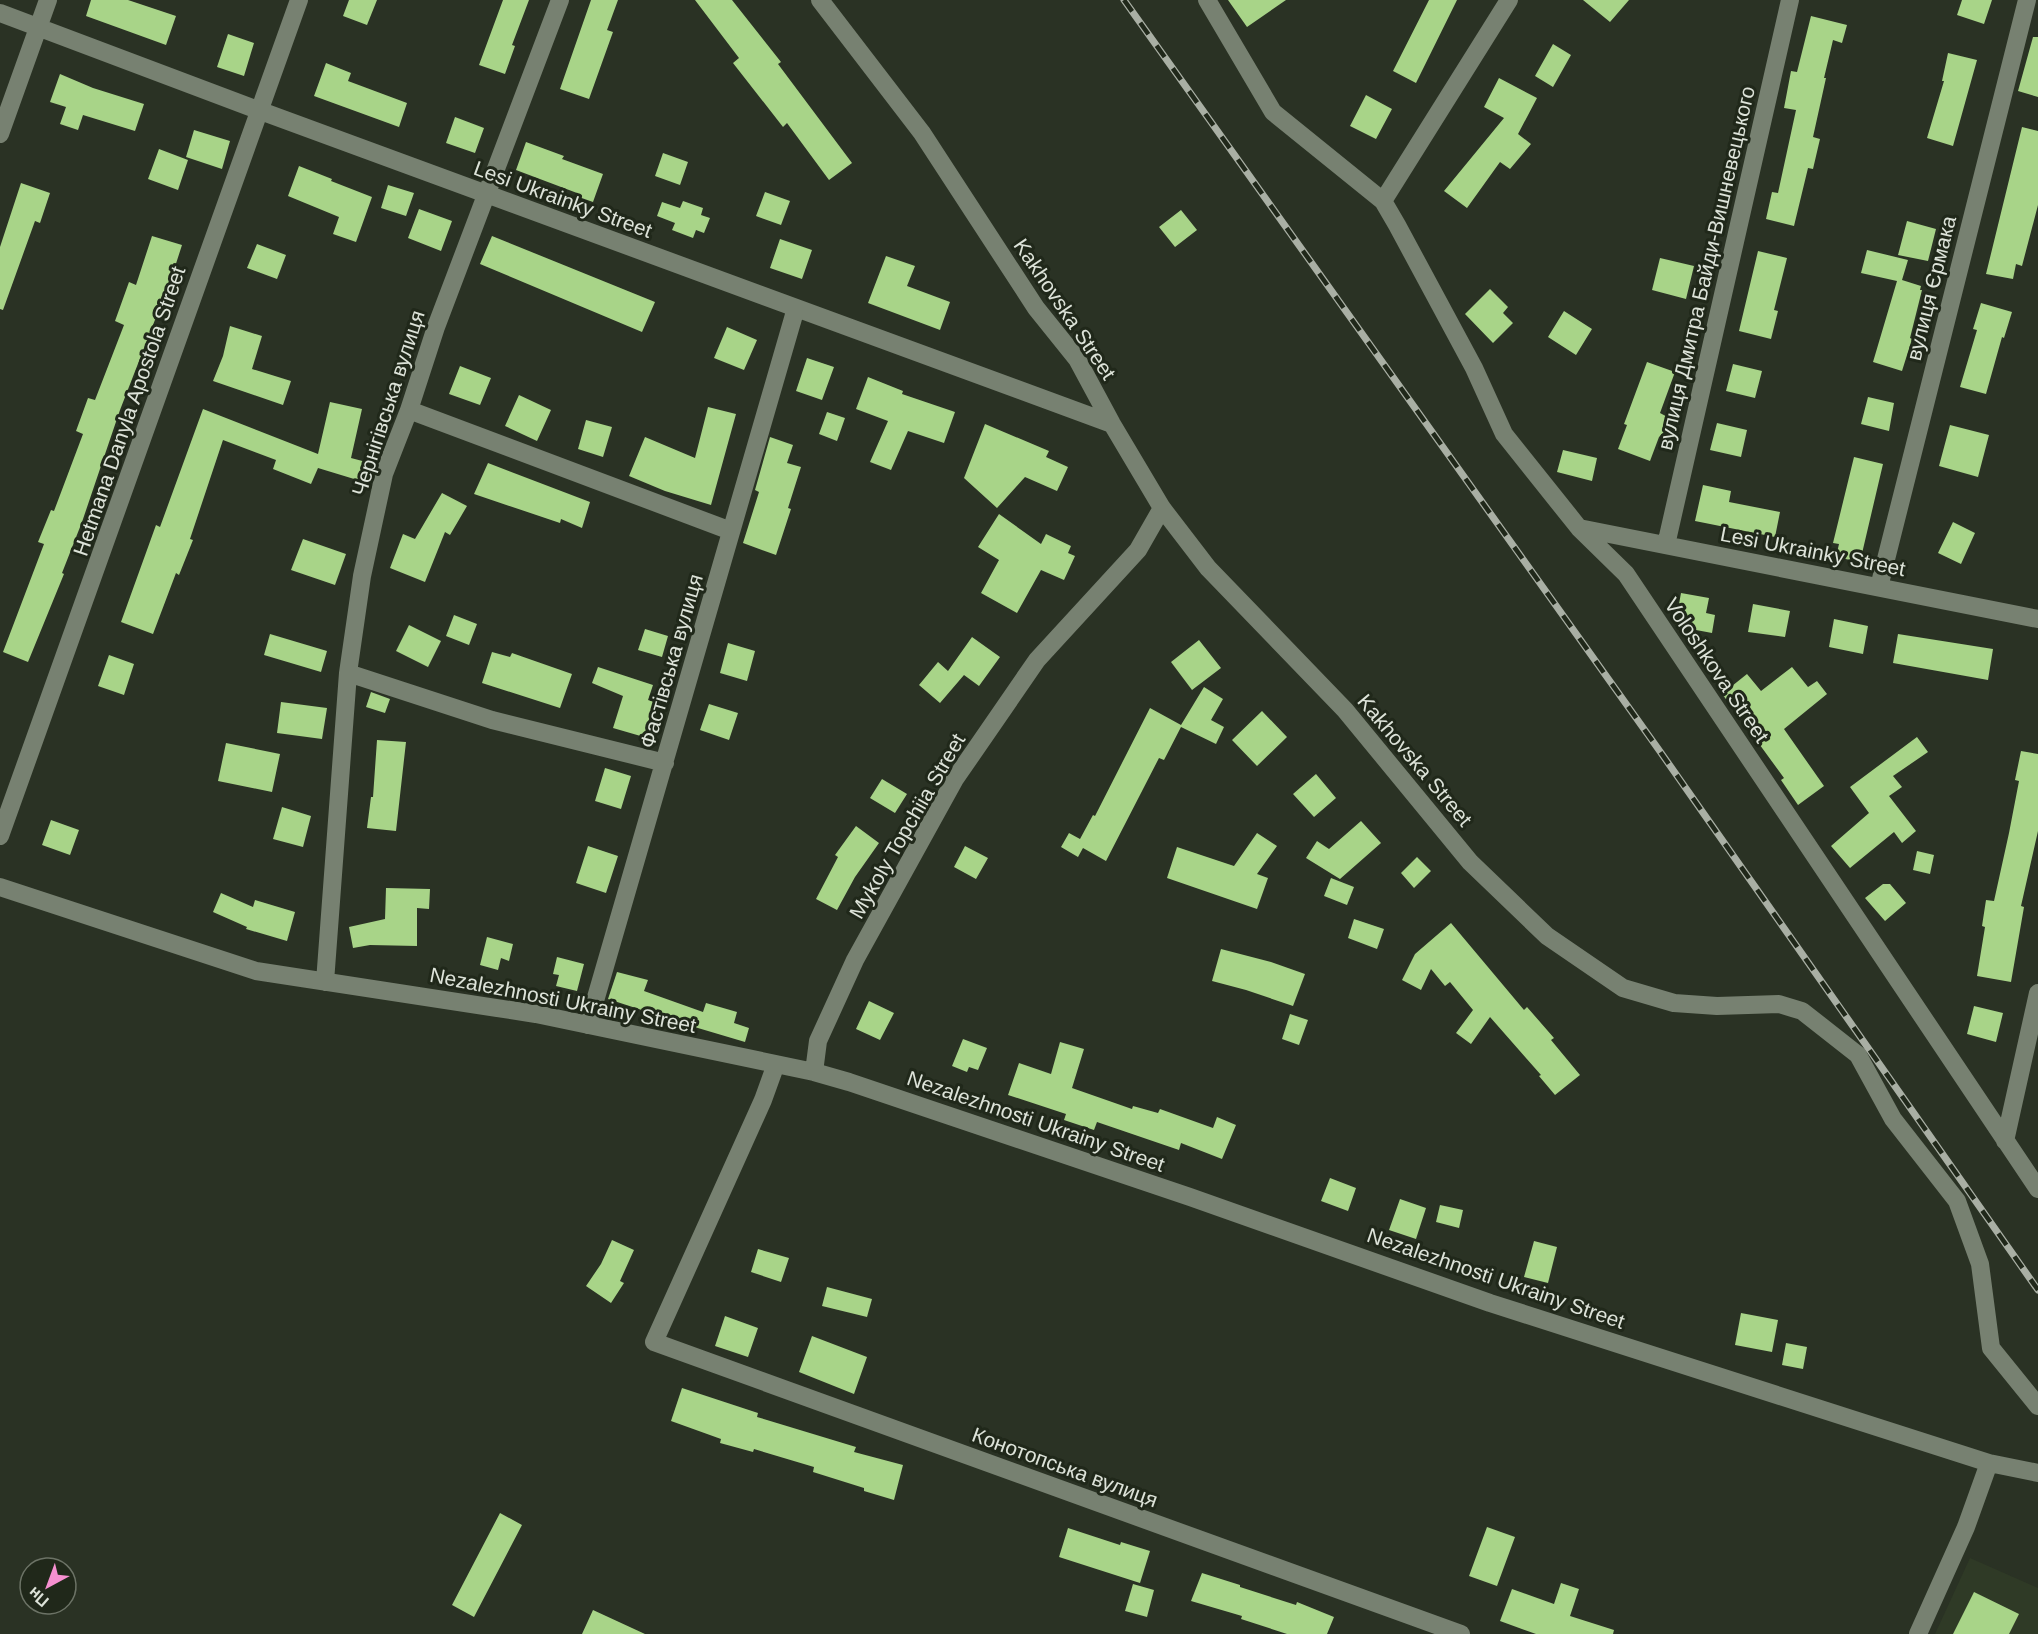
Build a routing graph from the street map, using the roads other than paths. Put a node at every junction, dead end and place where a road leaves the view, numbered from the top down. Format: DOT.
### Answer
graph roads {
  1 [pos="48,0"];
  2 [pos="299,0"];
  3 [pos="560,0"];
  4 [pos="820,0"];
  5 [pos="1207,0"];
  6 [pos="1509,0"];
  7 [pos="1790,0"];
  8 [pos="2028,0"];
  9 [pos="0,13"];
  10 [pos="39,27"];
  11 [pos="258,111"];
  12 [pos="0,134"];
  13 [pos="488,195"];
  14 [pos="1383,201"];
  15 [pos="796,308"];
  16 [pos="409,410"];
  17 [pos="1112,424"];
  18 [pos="1162,507"];
  19 [pos="1579,528"];
  20 [pos="730,531"];
  21 [pos="1666,545"];
  22 [pos="1879,587"];
  23 [pos="2038,619"];
  24 [pos="348,673"];
  25 [pos="665,763"];
  26 [pos="0,836"];
  27 [pos="0,887"];
  28 [pos="325,982"];
  29 [pos="2038,993"];
  30 [pos="588,1025"];
  31 [pos="776,1064"];
  32 [pos="814,1072"];
  33 [pos="2005,1140"];
  34 [pos="2038,1189"];
  35 [pos="2038,1406"];
  36 [pos="1989,1463"];
  37 [pos="2038,1473"];
  38 [pos="1461,1634"];
  39 [pos="1918,1634"];
  1 -- 10 [label="street"];
  2 -- 11 [label="street, Hetmana Danyla Apostola Street"];
  3 -- 13 [label="street, Чернігівська вулиця"];
  4 -- 17 [label="street, Kakhovska Street"];
  5 -- 14 [label="street"];
  6 -- 14 [label="street"];
  7 -- 21 [label="street, вулиця Дмитра Байди-Вишневецького"];
  8 -- 22 [label="street, вулиця Єрмака"];
  9 -- 10 [label="street, Lesi Ukrainky Street"];
  10 -- 11 [label="street, Lesi Ukrainky Street"];
  10 -- 12 [label="street"];
  11 -- 13 [label="street, Lesi Ukrainky Street"];
  11 -- 26 [label="street, Hetmana Danyla Apostola Street"];
  13 -- 15 [label="street, Lesi Ukrainky Street"];
  13 -- 16 [label="street, Чернігівська вулиця"];
  14 -- 19 [label="street, Voloshkova Street"];
  15 -- 17 [label="street, Lesi Ukrainky Street"];
  15 -- 20 [label="street, Фастівська вулиця"];
  16 -- 20 [label="street"];
  16 -- 24 [label="street, Чернігівська вулиця"];
  17 -- 18 [label="street, Kakhovska Street"];
  18 -- 32 [label="street, Mykoly Topchiia Street"];
  18 -- 35 [label="street, Kakhovska Street"];
  19 -- 21 [label="street, Lesi Ukrainky Street"];
  19 -- 33 [label="street, Voloshkova Street"];
  20 -- 25 [label="street, Фастівська вулиця"];
  21 -- 22 [label="street, Lesi Ukrainky Street"];
  22 -- 23 [label="street, Lesi Ukrainky Street"];
  24 -- 25 [label="street"];
  24 -- 28 [label="street, Чернігівська вулиця"];
  25 -- 30 [label="street, Фастівська вулиця"];
  27 -- 28 [label="street, Nezalezhnosti Ukrainy Street"];
  28 -- 30 [label="street, Nezalezhnosti Ukrainy Street"];
  29 -- 33 [label="street"];
  30 -- 31 [label="street, Nezalezhnosti Ukrainy Street"];
  31 -- 32 [label="street, Nezalezhnosti Ukrainy Street"];
  31 -- 38 [label="street, Конотопська вулиця"];
  32 -- 36 [label="street, Nezalezhnosti Ukrainy Street"];
  33 -- 34 [label="street, Voloshkova Street"];
  36 -- 37 [label="street, Nezalezhnosti Ukrainy Street"];
  36 -- 39 [label="street"];
}
